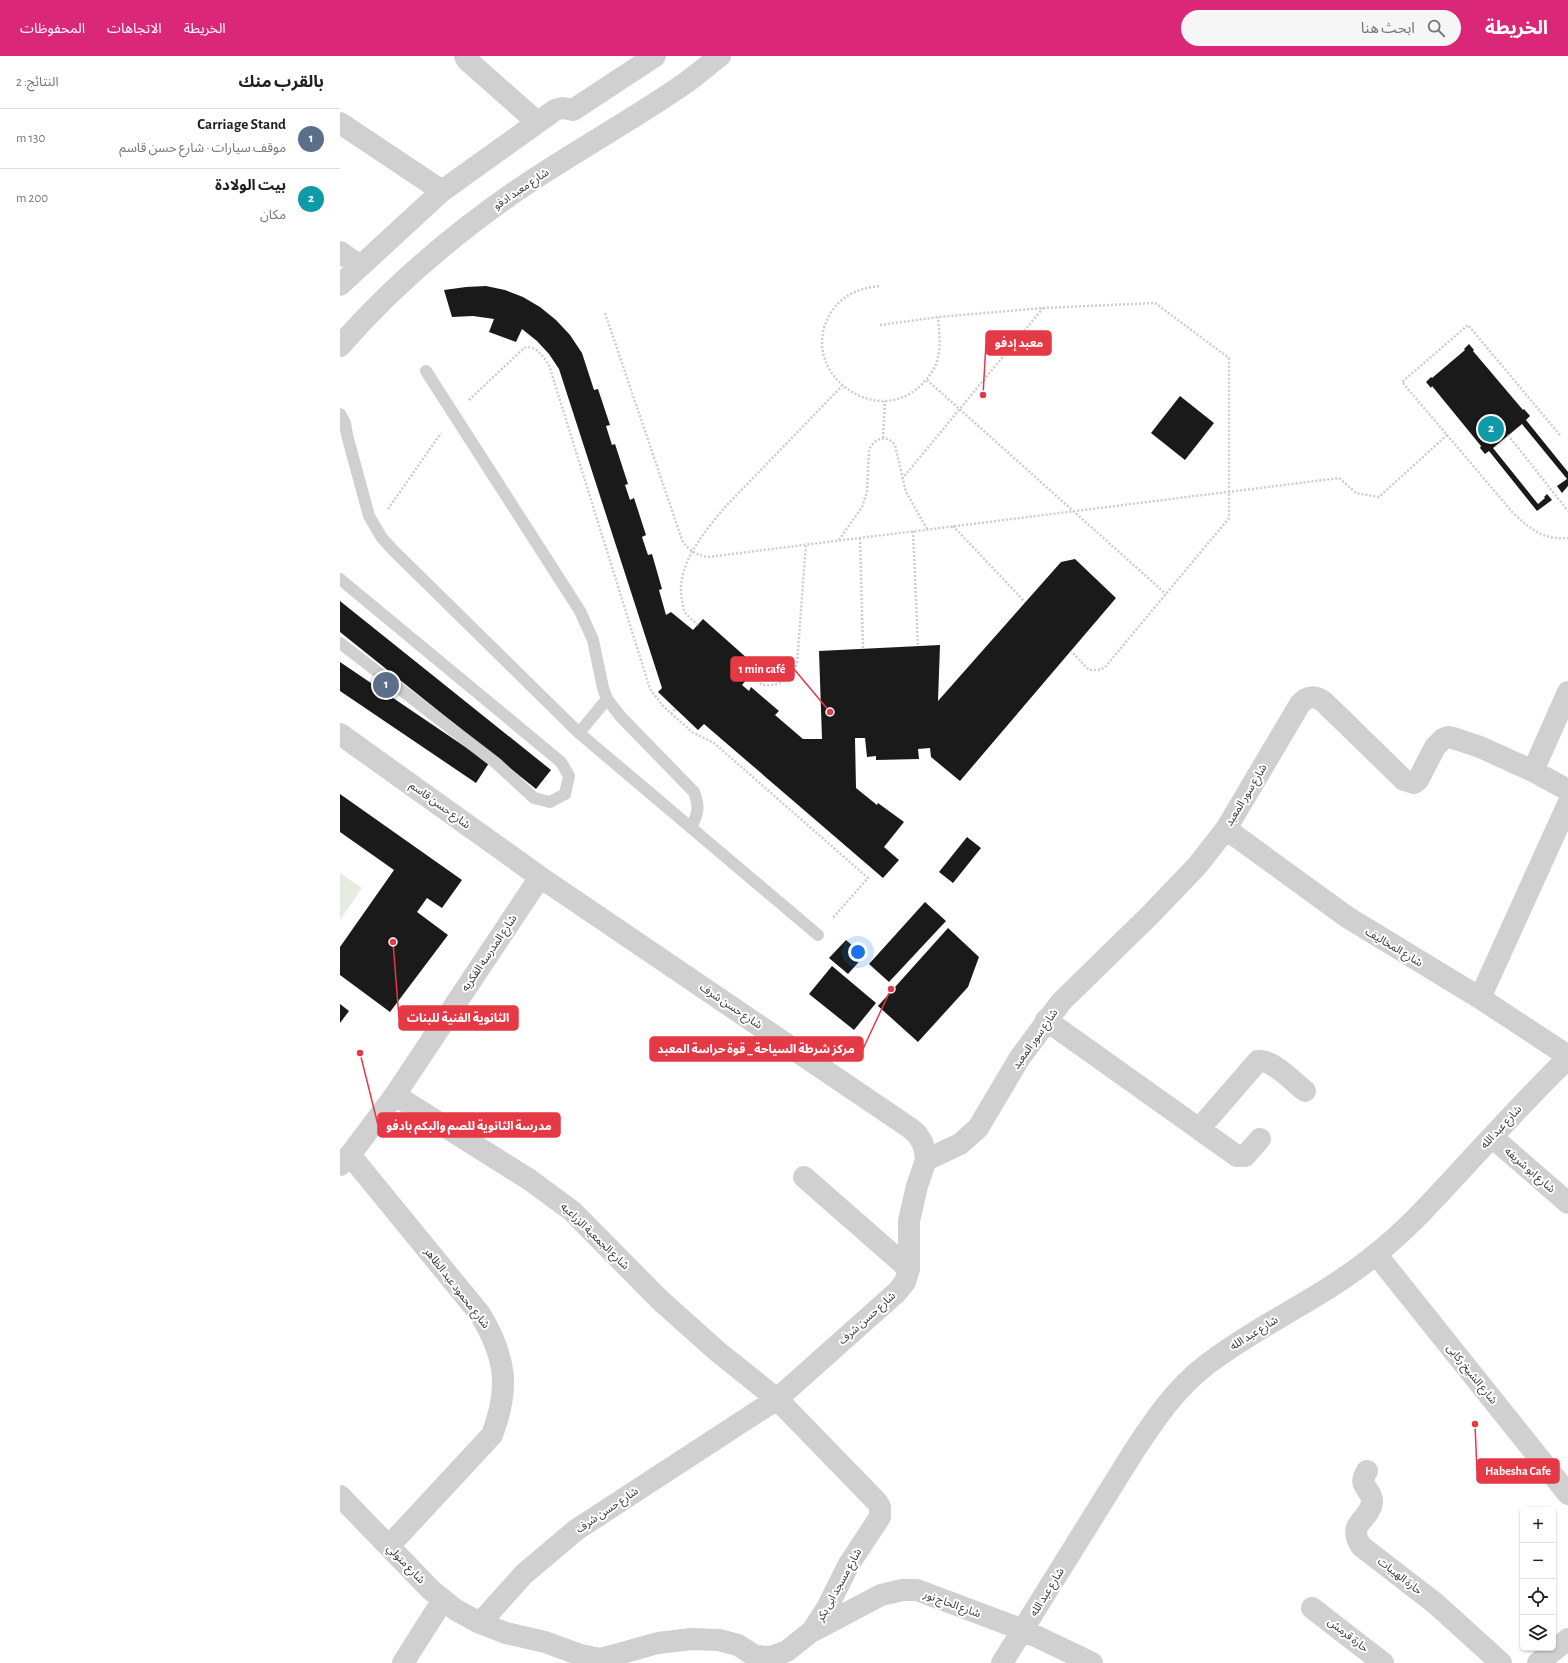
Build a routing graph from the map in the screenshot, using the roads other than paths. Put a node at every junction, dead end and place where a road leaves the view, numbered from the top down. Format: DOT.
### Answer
graph roads {
  1 [pos="465,56"];
  2 [pos="720,56"];
  3 [pos="638,60"];
  4 [pos="537,122"];
  5 [pos="340,123"];
  6 [pos="442,191"];
  7 [pos="340,252"];
  8 [pos="360,266"];
  9 [pos="340,285"];
  10 [pos="340,346"];
  11 [pos="426,370"];
  12 [pos="340,414"];
  13 [pos="340,579"];
  14 [pos="340,642"];
  15 [pos="1568,692"];
  16 [pos="607,699"];
  17 [pos="579,733"];
  18 [pos="340,734"];
  19 [pos="1533,771"];
  20 [pos="1568,790"];
  21 [pos="1568,804"];
  22 [pos="691,828"];
  23 [pos="1226,829"];
  24 [pos="540,877"];
  25 [pos="818,935"];
  26 [pos="1480,998"];
  27 [pos="1046,1020"];
  28 [pos="1568,1057"];
  29 [pos="1305,1091"];
  30 [pos="395,1095"];
  31 [pos="1199,1129"];
  32 [pos="1492,1137"];
  33 [pos="1260,1139"];
  34 [pos="345,1160"];
  35 [pos="926,1160"];
  36 [pos="804,1177"];
  37 [pos="1568,1203"];
  38 [pos="1376,1254"];
  39 [pos="909,1269"];
  40 [pos="777,1399"];
  41 [pos="1367,1471"];
  42 [pos="1568,1494"];
  43 [pos="340,1496"];
  44 [pos="389,1546"];
  45 [pos="443,1600"];
  46 [pos="1312,1608"];
  47 [pos="480,1623"];
  48 [pos="1023,1630"];
  49 [pos="812,1631"];
  50 [pos="1568,1640"];
  51 [pos="403,1663"];
  52 [pos="1002,1663"];
  53 [pos="1092,1663"];
  54 [pos="1383,1663"];
  55 [pos="1501,1663"];
  56 [pos="1538,1663"];
  1 -- 4 [label="street"];
  2 -- 10 [label="street, شارع معبد ادفو"];
  3 -- 4 [label="street"];
  4 -- 6 [label="street"];
  5 -- 6 [label="street"];
  6 -- 8 [label="street"];
  7 -- 8 [label="street"];
  8 -- 9 [label="street"];
  11 -- 16 [label="lane"];
  12 -- 17 [label="lane"];
  13 -- 14 [label="lane"];
  15 -- 19 [label="street"];
  16 -- 17 [label="lane"];
  16 -- 22 [label="lane"];
  17 -- 22 [label="lane"];
  18 -- 24 [label="street, شارع حسن قاسم"];
  19 -- 20 [label="street"];
  19 -- 23 [label="street, شارع سور المعبد"];
  21 -- 26 [label="street"];
  22 -- 25 [label="lane"];
  23 -- 26 [label="street, شارع المخاليف"];
  23 -- 27 [label="street, شارع سور المعبد"];
  24 -- 30 [label="street, شارع المدرسه الفكريه"];
  24 -- 35 [label="street, شارع حسن شرف"];
  26 -- 28 [label="street, شارع المخاليف"];
  27 -- 31 [label="street"];
  27 -- 35 [label="street, شارع سور المعبد"];
  28 -- 32 [label="street, شارع عبد الله"];
  29 -- 31 [label="street"];
  30 -- 34 [label="street, شارع المدرسه الفكريه"];
  30 -- 40 [label="street, شارع الجمعية الزراعيه"];
  31 -- 33 [label="street"];
  32 -- 37 [label="street, شارع ابو شريفه"];
  32 -- 38 [label="street, شارع عبد الله"];
  34 -- 44 [label="street, شارع محمود عبد الظاهر"];
  35 -- 39 [label="street, شارع حسن شرف"];
  36 -- 39 [label="street"];
  38 -- 42 [label="street, شارع الشيخ ركابى"];
  38 -- 48 [label="street, شارع عبد الله"];
  39 -- 40 [label="street, شارع حسن شرف"];
  40 -- 47 [label="street, شارع حسن شرف"];
  40 -- 49 [label="street, شارع مسجد ابى بكر"];
  41 -- 55 [label="street, حارة الهيبات"];
  43 -- 44 [label="street, شارع متولي"];
  44 -- 45 [label="street, شارع متولي"];
  45 -- 47 [label="street, شارع متولي"];
  45 -- 51 [label="street"];
  46 -- 54 [label="street, حارة قرمش"];
  47 -- 49 [label="street, شارع مسجد ابى بكر"];
  48 -- 49 [label="street, شارع الحاج نور"];
  48 -- 52 [label="street, شارع عبد الله"];
  48 -- 53 [label="street, شارع الحاج نور"];
  50 -- 56 [label="street"];
}
